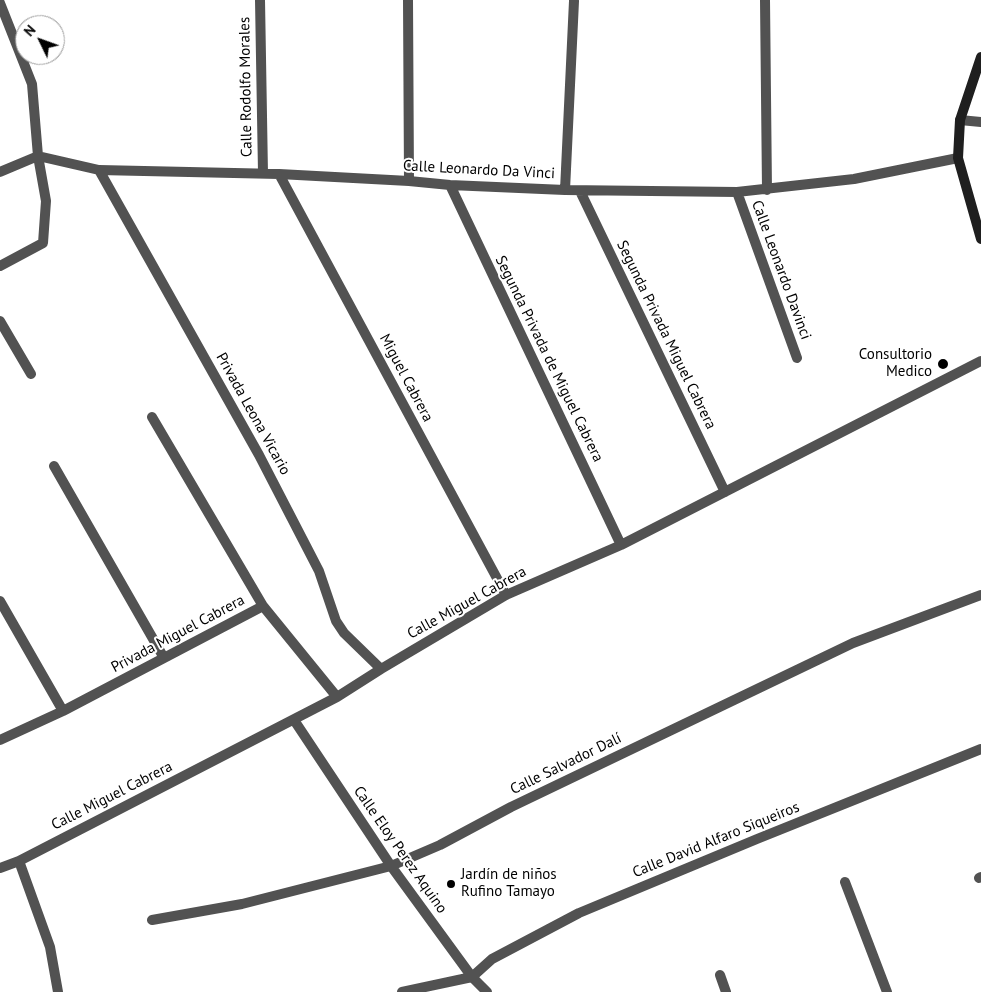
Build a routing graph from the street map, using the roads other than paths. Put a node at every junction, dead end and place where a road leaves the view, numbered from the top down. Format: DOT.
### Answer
graph roads {
  1 [pos="260,0"];
  2 [pos="408,0"];
  3 [pos="765,0"];
  4 [pos="574,1"];
  5 [pos="0,3"];
  6 [pos="981,57"];
  7 [pos="960,120"];
  8 [pos="981,122"];
  9 [pos="38,156"];
  10 [pos="958,158"];
  11 [pos="99,170"];
  12 [pos="0,172"];
  13 [pos="262,174"];
  14 [pos="280,174"];
  15 [pos="409,181"];
  16 [pos="450,186"];
  17 [pos="565,190"];
  18 [pos="580,190"];
  19 [pos="767,190"];
  20 [pos="737,192"];
  21 [pos="981,239"];
  22 [pos="0,266"];
  23 [pos="0,321"];
  24 [pos="797,358"];
  25 [pos="981,361"];
  26 [pos="31,374"];
  27 [pos="152,417"];
  28 [pos="54,466"];
  29 [pos="725,492"];
  30 [pos="622,545"];
  31 [pos="506,595"];
  32 [pos="981,595"];
  33 [pos="0,601"];
  34 [pos="263,606"];
  35 [pos="164,658"];
  36 [pos="381,669"];
  37 [pos="337,697"];
  38 [pos="63,711"];
  39 [pos="294,720"];
  40 [pos="0,740"];
  41 [pos="981,749"];
  42 [pos="20,861"];
  43 [pos="391,866"];
  44 [pos="0,868"];
  45 [pos="846,882"];
  46 [pos="152,920"];
  47 [pos="720,975"];
  48 [pos="472,977"];
  49 [pos="58,992"];
  50 [pos="402,992"];
  51 [pos="488,992"];
  52 [pos="726,992"];
  53 [pos="887,992"];
  1 -- 13 [label="street, Calle Rodolfo Morales"];
  2 -- 15 [label="street"];
  3 -- 19 [label="street"];
  4 -- 17 [label="street"];
  5 -- 9 [label="street"];
  6 -- 7 [label="street"];
  7 -- 8 [label="street"];
  7 -- 10 [label="street"];
  9 -- 11 [label="street, Calle Leonardo Da Vinci"];
  9 -- 12 [label="street"];
  9 -- 22 [label="street"];
  10 -- 19 [label="street, Calle Leonardo Da Vinci"];
  10 -- 21 [label="street"];
  11 -- 13 [label="street, Calle Leonardo Da Vinci"];
  11 -- 36 [label="street, Privada Leona Vicario"];
  13 -- 14 [label="street, Calle Leonardo Da Vinci"];
  14 -- 15 [label="street, Calle Leonardo Da Vinci"];
  14 -- 31 [label="street, Miguel Cabrera"];
  15 -- 16 [label="street, Calle Leonardo Da Vinci"];
  16 -- 17 [label="street, Calle Leonardo Da Vinci"];
  16 -- 30 [label="street, Segunda Privada de Miguel Cabrera"];
  17 -- 18 [label="street, Calle Leonardo Da Vinci"];
  18 -- 20 [label="street, Calle Leonardo Da Vinci"];
  18 -- 29 [label="street, Segunda Privada Miguel Cabrera"];
  19 -- 20 [label="street, Calle Leonardo Da Vinci"];
  20 -- 24 [label="street, Calle Leonardo Davinci"];
  23 -- 26 [label="street"];
  25 -- 29 [label="street, Calle Miguel Cabrera"];
  27 -- 34 [label="street"];
  28 -- 35 [label="street"];
  29 -- 30 [label="street, Calle Miguel Cabrera"];
  30 -- 31 [label="street, Calle Miguel Cabrera"];
  31 -- 36 [label="street, Calle Miguel Cabrera"];
  32 -- 43 [label="street, Calle Salvador Dalí"];
  33 -- 38 [label="street"];
  34 -- 35 [label="street, Privada Miguel Cabrera"];
  34 -- 37 [label="street, Privada Miguel Cabrera"];
  35 -- 38 [label="street, Privada Miguel Cabrera"];
  36 -- 37 [label="street, Calle Miguel Cabrera"];
  37 -- 39 [label="street, Calle Miguel Cabrera"];
  38 -- 40 [label="street, Privada Miguel Cabrera"];
  39 -- 42 [label="street, Calle Miguel Cabrera"];
  39 -- 43 [label="street, Calle Eloy Perez Aquino"];
  41 -- 48 [label="street, Calle David Alfaro Siqueiros"];
  42 -- 44 [label="street, Calle Miguel Cabrera"];
  42 -- 49 [label="street"];
  43 -- 46 [label="street, Calle Salvador Dalí"];
  43 -- 48 [label="street, Calle Eloy Perez Aquino"];
  45 -- 53 [label="street"];
  47 -- 52 [label="street"];
  48 -- 50 [label="street"];
  48 -- 51 [label="street, Calle Eloy Perez Aquino"];
}
